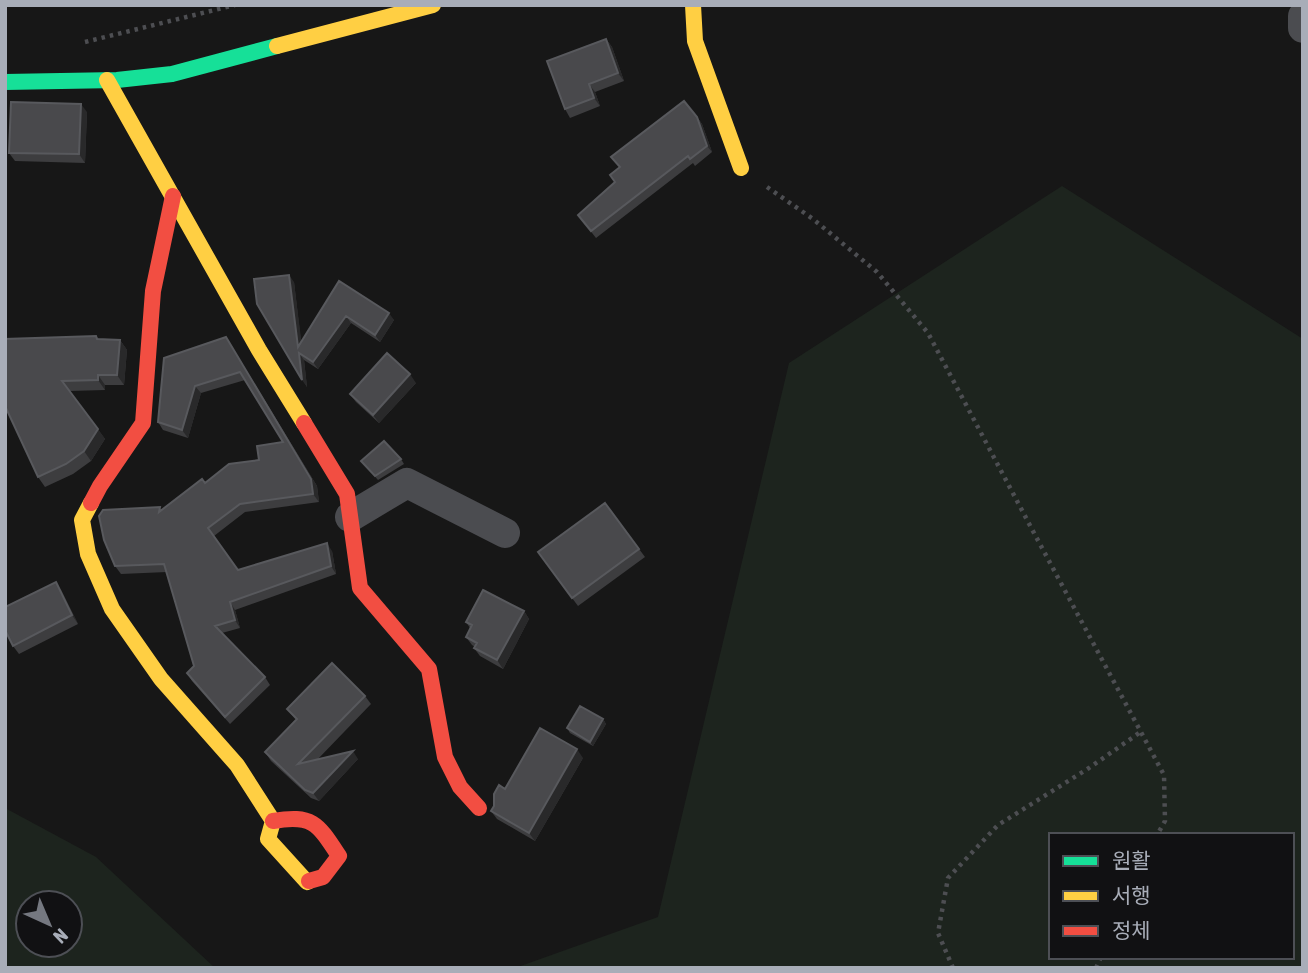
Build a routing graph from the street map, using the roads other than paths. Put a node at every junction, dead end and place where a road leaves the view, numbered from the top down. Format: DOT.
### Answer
graph roads {
  1 [pos="433,5"];
  2 [pos="693,5"];
  3 [pos="1303,16"];
  4 [pos="1303,28"];
  5 [pos="107,80"];
  6 [pos="5,82"];
  7 [pos="741,168"];
  8 [pos="173,196"];
  9 [pos="350,517"];
  10 [pos="505,533"];
  11 [pos="479,808"];
  12 [pos="273,821"];
  1 -- 5 [label="street"];
  2 -- 7 [label="street"];
  3 -- 4 [label="street"];
  5 -- 6 [label="street"];
  5 -- 8 [label="street"];
  8 -- 9 [label="street"];
  8 -- 12 [label="street"];
  9 -- 10 [label="street"];
  9 -- 11 [label="street"];
  12 -- 12 [label="street"];
}
